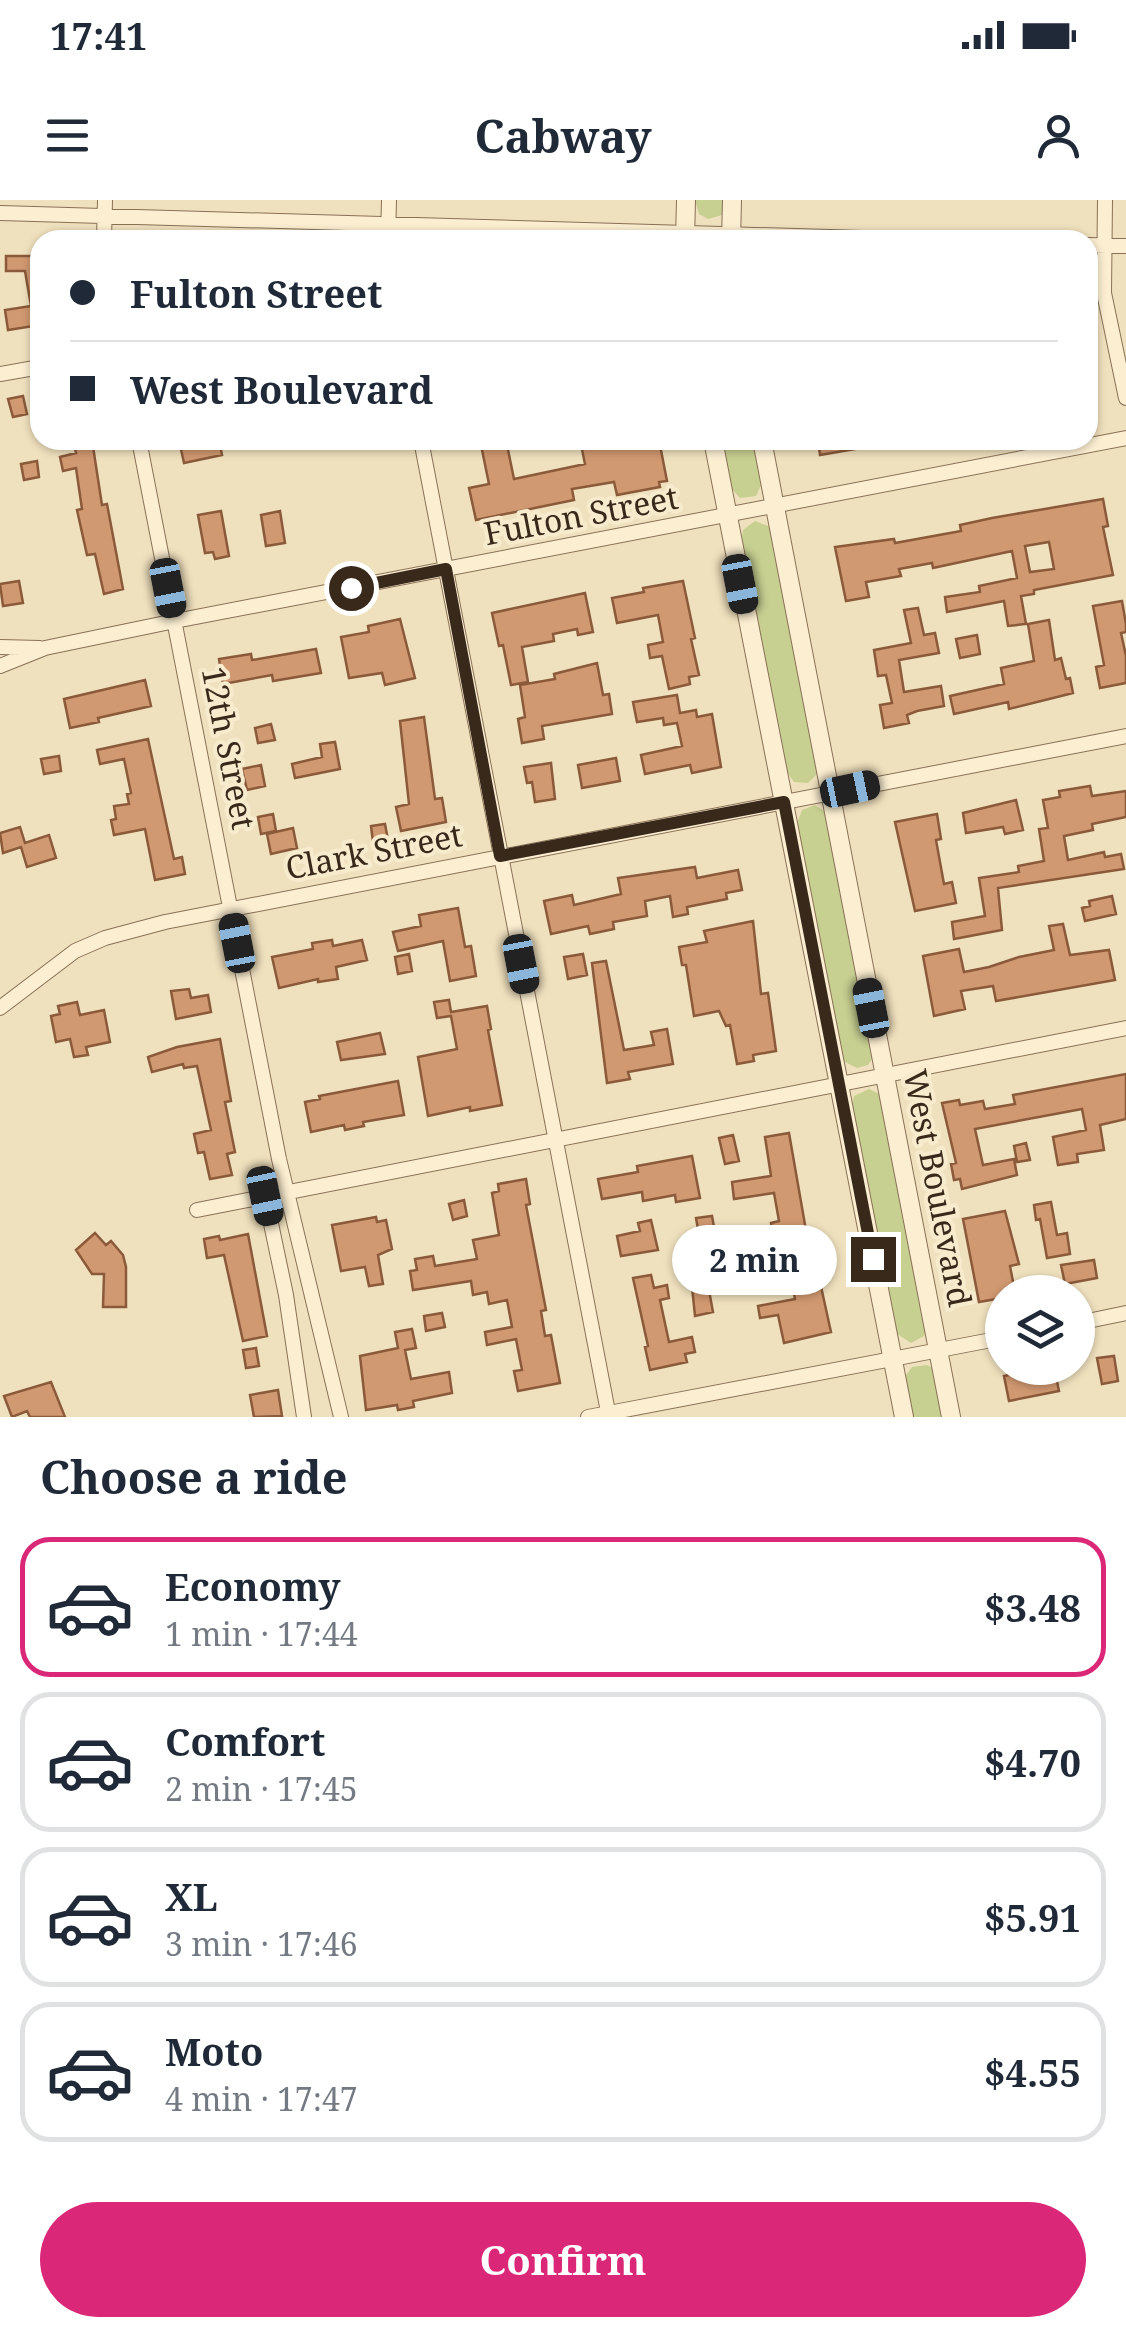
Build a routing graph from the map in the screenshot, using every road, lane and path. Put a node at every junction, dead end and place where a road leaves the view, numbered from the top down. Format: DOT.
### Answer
graph roads {
  1 [pos="389,200"];
  2 [pos="686,200"];
  3 [pos="732,200"];
  4 [pos="1106,200"];
  5 [pos="104,207"];
  6 [pos="0,212"];
  7 [pos="388,224"];
  8 [pos="388,230"];
  9 [pos="525,230"];
  10 [pos="685,230"];
  11 [pos="731,230"];
  12 [pos="1098,245"];
  13 [pos="1104,245"];
  14 [pos="1126,246"];
  15 [pos="30,369"];
  16 [pos="0,374"];
  17 [pos="1126,398"];
  18 [pos="1126,438"];
  19 [pos="1098,443"];
  20 [pos="141,450"];
  21 [pos="423,450"];
  22 [pos="716,450"];
  23 [pos="764,450"];
  24 [pos="1064,450"];
  25 [pos="774,506"];
  26 [pos="727,516"];
  27 [pos="446,569"];
  28 [pos="175,621"];
  29 [pos="0,647"];
  30 [pos="46,648"];
  31 [pos="0,666"];
  32 [pos="1126,736"];
  33 [pos="830,793"];
  34 [pos="784,802"];
  35 [pos="500,856"];
  36 [pos="230,907"];
  37 [pos="0,1008"];
  38 [pos="1126,1028"];
  39 [pos="883,1073"];
  40 [pos="838,1083"];
  41 [pos="555,1138"];
  42 [pos="288,1191"];
  43 [pos="265,1196"];
  44 [pos="197,1210"];
  45 [pos="1126,1313"];
  46 [pos="1095,1319"];
  47 [pos="985,1341"];
  48 [pos="939,1350"];
  49 [pos="894,1359"];
  50 [pos="609,1415"];
  51 [pos="304,1417"];
  52 [pos="341,1417"];
  53 [pos="588,1417"];
  54 [pos="904,1417"];
  55 [pos="951,1417"];
  1 -- 7 [label="street"];
  2 -- 10 [label="street"];
  3 -- 11 [label="street"];
  4 -- 13 [label="street"];
  5 -- 6 [label="street"];
  5 -- 7 [label="street"];
  7 -- 8 [label="street"];
  7 -- 9 [label="street"];
  12 -- 13 [label="street"];
  13 -- 14 [label="street"];
  13 -- 17 [label="street"];
  15 -- 16 [label="street"];
  18 -- 19 [label="street, Fulton Street"];
  20 -- 28 [label="street, 12th Street"];
  21 -- 27 [label="street"];
  22 -- 26 [label="street"];
  23 -- 25 [label="street, West Boulevard"];
  24 -- 25 [label="street, Fulton Street"];
  25 -- 26 [label="street, Fulton Street"];
  25 -- 33 [label="street, West Boulevard"];
  26 -- 27 [label="street, Fulton Street"];
  26 -- 34 [label="street"];
  27 -- 28 [label="street, Fulton Street"];
  27 -- 35 [label="street"];
  28 -- 30 [label="street, Fulton Street"];
  28 -- 36 [label="street, 12th Street"];
  29 -- 30 [label="street, Fulton Street"];
  30 -- 31 [label="street, Fulton Street"];
  32 -- 33 [label="street, Clark Street"];
  33 -- 34 [label="street, Clark Street"];
  33 -- 39 [label="street, West Boulevard"];
  34 -- 35 [label="street, Clark Street"];
  34 -- 40 [label="street"];
  35 -- 36 [label="street, Clark Street"];
  35 -- 41 [label="street"];
  36 -- 37 [label="street, Clark Street"];
  36 -- 42 [label="street, 12th Street"];
  38 -- 39 [label="street"];
  39 -- 40 [label="street"];
  39 -- 48 [label="street, West Boulevard"];
  40 -- 41 [label="street"];
  40 -- 49 [label="street"];
  41 -- 42 [label="street"];
  41 -- 50 [label="street"];
  42 -- 43 [label="street"];
  42 -- 52 [label="street, 12th Street"];
  43 -- 44 [label="street"];
  43 -- 51 [label="street"];
  45 -- 46 [label="street"];
  47 -- 48 [label="street"];
  48 -- 49 [label="street"];
  48 -- 55 [label="street, West Boulevard"];
  49 -- 50 [label="street"];
  49 -- 54 [label="street"];
  50 -- 53 [label="street"];
}
